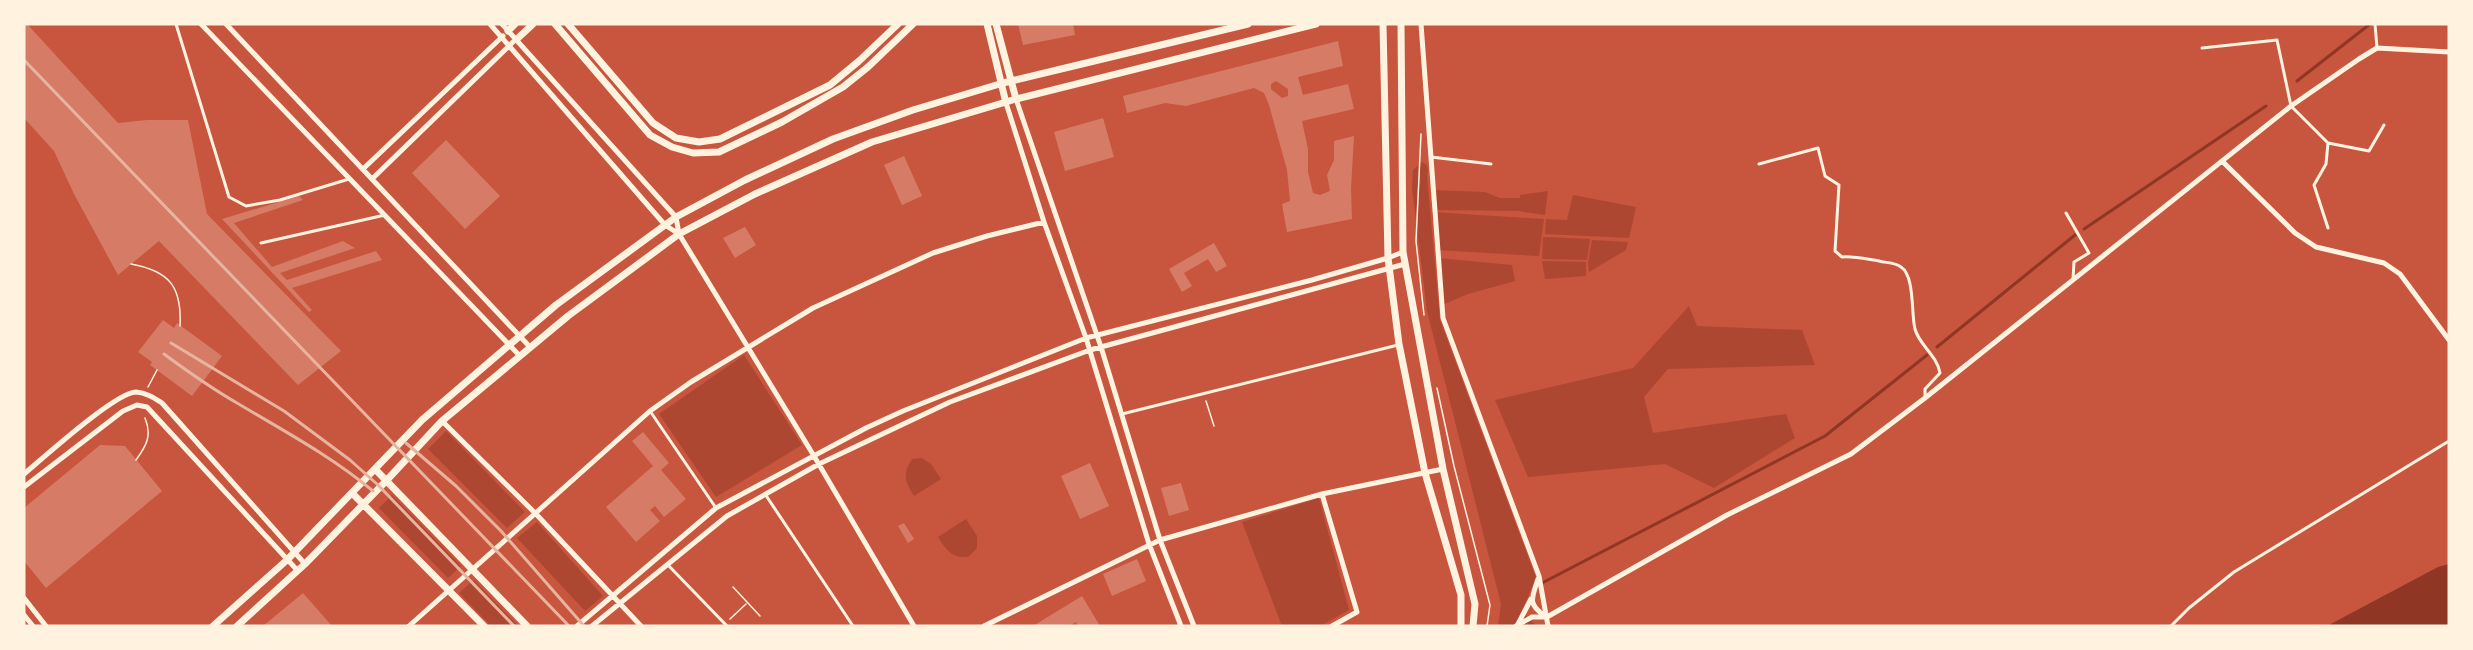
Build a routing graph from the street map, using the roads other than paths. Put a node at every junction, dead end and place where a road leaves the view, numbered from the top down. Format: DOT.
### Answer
graph roads {
  1 [pos="176,24"];
  2 [pos="201,24"];
  3 [pos="226,24"];
  4 [pos="490,24"];
  5 [pos="502,24"];
  6 [pos="515,24"];
  7 [pos="533,24"];
  8 [pos="555,24"];
  9 [pos="568,24"];
  10 [pos="913,24"];
  11 [pos="987,24"];
  12 [pos="996,24"];
  13 [pos="1248,24"];
  14 [pos="1316,24"];
  15 [pos="1383,24"];
  16 [pos="1401,24"];
  17 [pos="1421,24"];
  18 [pos="2374,24"];
  19 [pos="893,26"];
  20 [pos="508,31"];
  21 [pos="502,36"];
  22 [pos="517,39"];
  23 [pos="510,45"];
  24 [pos="2202,48"];
  25 [pos="2377,48"];
  26 [pos="2449,52"];
  27 [pos="1012,81"];
  28 [pos="1003,83"];
  29 [pos="1016,99"];
  30 [pos="1006,103"];
  31 [pos="2291,106"];
  32 [pos="2384,125"];
  33 [pos="2328,143"];
  34 [pos="1430,157"];
  35 [pos="2223,162"];
  36 [pos="1491,164"];
  37 [pos="1759,164"];
  38 [pos="363,169"];
  39 [pos="351,179"];
  40 [pos="372,179"];
  41 [pos="2066,213"];
  42 [pos="386,215"];
  43 [pos="676,217"];
  44 [pos="1044,222"];
  45 [pos="665,225"];
  46 [pos="2328,228"];
  47 [pos="679,234"];
  48 [pos="261,243"];
  49 [pos="1403,252"];
  50 [pos="1388,258"];
  51 [pos="1405,264"];
  52 [pos="1390,268"];
  53 [pos="2073,280"];
  54 [pos="520,335"];
  55 [pos="1097,336"];
  56 [pos="1086,338"];
  57 [pos="2449,340"];
  58 [pos="509,344"];
  59 [pos="1399,344"];
  60 [pos="530,347"];
  61 [pos="749,347"];
  62 [pos="1101,347"];
  63 [pos="1090,350"];
  64 [pos="519,355"];
  65 [pos="1925,398"];
  66 [pos="650,411"];
  67 [pos="1121,415"];
  68 [pos="442,421"];
  69 [pos="2449,441"];
  70 [pos="814,456"];
  71 [pos="819,464"];
  72 [pos="375,468"];
  73 [pos="1443,469"];
  74 [pos="1425,473"];
  75 [pos="24,474"];
  76 [pos="387,482"];
  77 [pos="24,487"];
  78 [pos="352,493"];
  79 [pos="765,494"];
  80 [pos="1322,494"];
  81 [pos="364,504"];
  82 [pos="716,508"];
  83 [pos="536,514"];
  84 [pos="1160,540"];
  85 [pos="1149,544"];
  86 [pos="294,552"];
  87 [pos="287,560"];
  88 [pos="305,564"];
  89 [pos="667,564"];
  90 [pos="471,570"];
  91 [pos="298,571"];
  92 [pos="1539,576"];
  93 [pos="449,590"];
  94 [pos="612,595"];
  95 [pos="24,598"];
  96 [pos="1532,599"];
  97 [pos="619,603"];
  98 [pos="24,615"];
  99 [pos="588,616"];
  100 [pos="1547,617"];
  101 [pos="593,625"];
  102 [pos="726,625"];
  103 [pos="33,626"];
  104 [pos="46,626"];
  105 [pos="213,626"];
  106 [pos="237,626"];
  107 [pos="409,626"];
  108 [pos="484,626"];
  109 [pos="527,626"];
  110 [pos="577,626"];
  111 [pos="641,626"];
  112 [pos="853,626"];
  113 [pos="914,626"];
  114 [pos="984,626"];
  115 [pos="1181,626"];
  116 [pos="1194,626"];
  117 [pos="1332,626"];
  118 [pos="1461,626"];
  119 [pos="1473,626"];
  120 [pos="1516,626"];
  121 [pos="1548,626"];
  122 [pos="2171,626"];
  1 -- 39 [label="lane"];
  2 -- 39 [label="street"];
  3 -- 38 [label="street"];
  4 -- 21 [label="street"];
  5 -- 20 [label="street"];
  6 -- 20 [label="street"];
  7 -- 22 [label="street"];
  8 -- 10 [label="street"];
  9 -- 19 [label="street"];
  11 -- 28 [label="street"];
  12 -- 27 [label="street"];
  13 -- 27 [label="street"];
  14 -- 29 [label="street"];
  15 -- 50 [label="street"];
  16 -- 49 [label="street"];
  17 -- 34 [label="street"];
  18 -- 25 [label="lane"];
  20 -- 21 [label="street"];
  20 -- 22 [label="street"];
  21 -- 23 [label="street"];
  21 -- 38 [label="street"];
  22 -- 23 [label="street"];
  22 -- 43 [label="street"];
  23 -- 40 [label="street"];
  23 -- 45 [label="street"];
  24 -- 31 [label="lane"];
  25 -- 26 [label="street"];
  25 -- 31 [label="street"];
  27 -- 28 [label="street"];
  27 -- 29 [label="street"];
  28 -- 30 [label="street"];
  28 -- 43 [label="street"];
  29 -- 30 [label="street"];
  29 -- 55 [label="street"];
  30 -- 44 [label="street"];
  30 -- 47 [label="street"];
  31 -- 33 [label="lane"];
  31 -- 35 [label="street"];
  32 -- 33 [label="lane"];
  33 -- 46 [label="lane"];
  34 -- 36 [label="lane"];
  34 -- 92 [label="street"];
  35 -- 53 [label="street"];
  35 -- 57 [label="street"];
  37 -- 65 [label="lane"];
  38 -- 40 [label="street"];
  39 -- 42 [label="street"];
  40 -- 54 [label="street"];
  41 -- 53 [label="lane"];
  42 -- 48 [label="lane"];
  42 -- 58 [label="street"];
  43 -- 45 [label="street"];
  43 -- 47 [label="street"];
  44 -- 56 [label="street"];
  44 -- 61 [label="street"];
  45 -- 47 [label="street"];
  45 -- 54 [label="street"];
  47 -- 60 [label="street"];
  47 -- 61 [label="street"];
  49 -- 50 [label="street"];
  49 -- 51 [label="street"];
  50 -- 52 [label="street"];
  50 -- 55 [label="street"];
  51 -- 52 [label="street"];
  51 -- 73 [label="street"];
  52 -- 59 [label="street"];
  52 -- 62 [label="street"];
  53 -- 65 [label="street"];
  54 -- 58 [label="street"];
  54 -- 60 [label="street"];
  55 -- 56 [label="street"];
  55 -- 62 [label="street"];
  56 -- 63 [label="street"];
  56 -- 70 [label="street"];
  58 -- 64 [label="street"];
  58 -- 72 [label="street"];
  59 -- 67 [label="lane"];
  59 -- 74 [label="street"];
  60 -- 64 [label="street"];
  61 -- 66 [label="street"];
  61 -- 70 [label="street"];
  62 -- 63 [label="street"];
  62 -- 67 [label="street"];
  63 -- 71 [label="street"];
  63 -- 85 [label="street"];
  64 -- 68 [label="street"];
  65 -- 100 [label="street"];
  66 -- 82 [label="lane"];
  66 -- 83 [label="street"];
  67 -- 84 [label="street"];
  68 -- 76 [label="street"];
  68 -- 83 [label="street"];
  69 -- 122 [label="lane"];
  70 -- 71 [label="street"];
  70 -- 82 [label="street"];
  71 -- 79 [label="street"];
  71 -- 113 [label="street"];
  72 -- 76 [label="street"];
  72 -- 78 [label="street"];
  73 -- 74 [label="street"];
  73 -- 119 [label="street"];
  74 -- 80 [label="street"];
  74 -- 118 [label="street"];
  75 -- 86 [label="street"];
  76 -- 81 [label="street"];
  76 -- 90 [label="street"];
  77 -- 87 [label="street"];
  78 -- 81 [label="street"];
  78 -- 86 [label="street"];
  79 -- 89 [label="street"];
  79 -- 112 [label="lane"];
  80 -- 84 [label="street"];
  80 -- 117 [label="street"];
  81 -- 88 [label="street"];
  81 -- 93 [label="street"];
  82 -- 94 [label="street"];
  83 -- 90 [label="street"];
  83 -- 94 [label="street"];
  84 -- 85 [label="street"];
  84 -- 116 [label="street"];
  85 -- 114 [label="street"];
  85 -- 115 [label="street"];
  86 -- 87 [label="street"];
  86 -- 88 [label="street"];
  87 -- 91 [label="street"];
  87 -- 105 [label="street"];
  88 -- 91 [label="street"];
  89 -- 97 [label="street"];
  89 -- 102 [label="lane"];
  90 -- 93 [label="street"];
  90 -- 109 [label="street"];
  91 -- 106 [label="street"];
  92 -- 96 [label="street"];
  92 -- 100 [label="street"];
  93 -- 107 [label="street"];
  93 -- 108 [label="street"];
  94 -- 97 [label="street"];
  94 -- 99 [label="street"];
  95 -- 104 [label="street"];
  96 -- 100 [label="street"];
  96 -- 120 [label="street"];
  97 -- 101 [label="street"];
  97 -- 111 [label="street"];
  98 -- 103 [label="street"];
  99 -- 101 [label="street"];
  99 -- 110 [label="street"];
  100 -- 120 [label="street"];
  100 -- 121 [label="street"];
}
